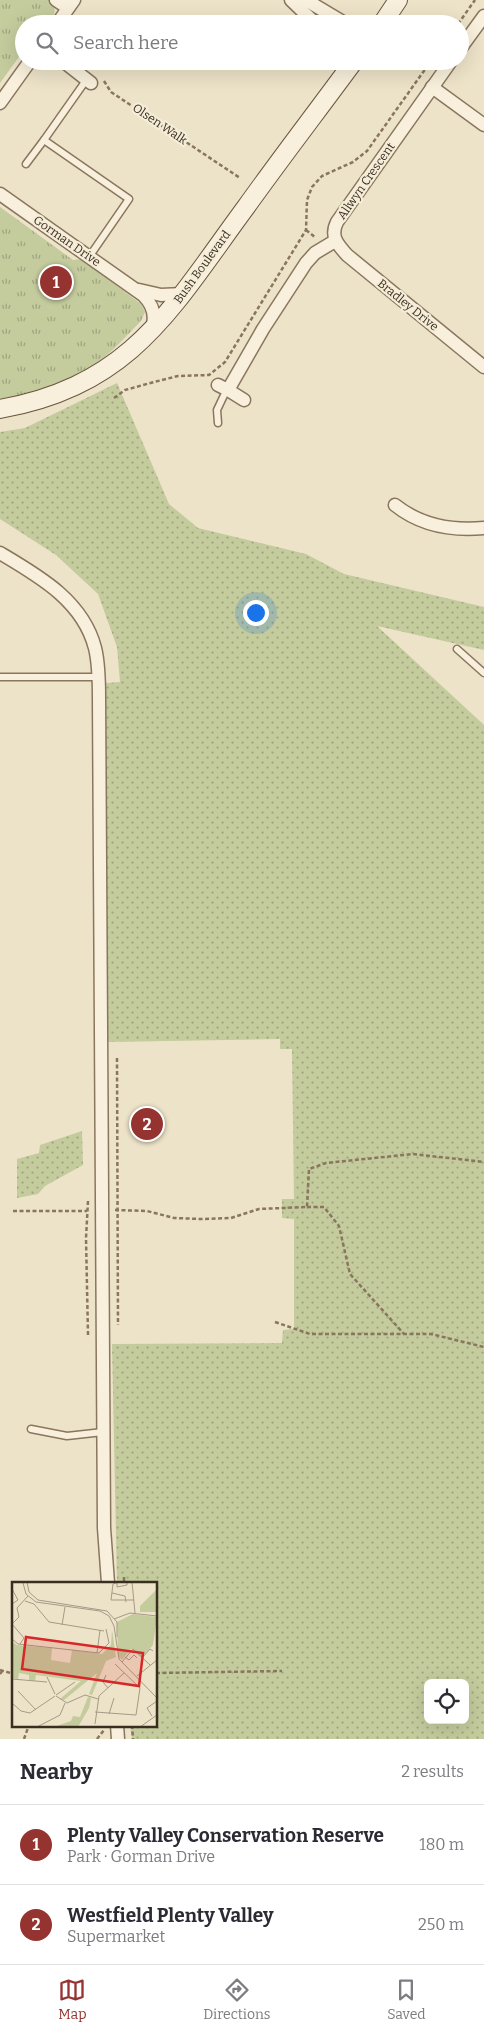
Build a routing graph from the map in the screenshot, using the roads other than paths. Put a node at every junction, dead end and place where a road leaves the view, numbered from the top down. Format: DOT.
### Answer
graph roads {
  1 [pos="56,0"];
  2 [pos="291,0"];
  3 [pos="306,0"];
  4 [pos="398,0"];
  5 [pos="71,4"];
  6 [pos="63,15"];
  7 [pos="307,15"];
  8 [pos="331,15"];
  9 [pos="388,15"];
  10 [pos="484,16"];
  11 [pos="469,37"];
  12 [pos="24,70"];
  13 [pos="74,70"];
  14 [pos="347,70"];
  15 [pos="444,70"];
  16 [pos="89,81"];
  17 [pos="432,87"];
  18 [pos="0,103"];
  19 [pos="484,125"];
  20 [pos="44,140"];
  21 [pos="26,164"];
  22 [pos="0,194"];
  23 [pos="335,241"];
  24 [pos="89,257"];
  25 [pos="135,288"];
  26 [pos="183,294"];
  27 [pos="150,334"];
  28 [pos="484,367"];
  29 [pos="224,388"];
  30 [pos="244,400"];
  31 [pos="0,409"];
  32 [pos="218,423"];
  33 [pos="396,505"];
  34 [pos="484,528"];
  35 [pos="0,553"];
  36 [pos="456,649"];
  37 [pos="484,673"];
  38 [pos="0,677"];
  39 [pos="99,677"];
  40 [pos="31,1429"];
  41 [pos="103,1432"];
  42 [pos="108,1582"];
  43 [pos="117,1726"];
  44 [pos="118,1739"];
  1 -- 5 [label="street"];
  2 -- 7 [label="street"];
  3 -- 8 [label="street"];
  4 -- 9 [label="main road"];
  5 -- 6 [label="street"];
  10 -- 11 [label="street"];
  12 -- 18 [label="street"];
  13 -- 16 [label="street"];
  14 -- 26 [label="main road, Bush Boulevard"];
  15 -- 17 [label="street, Allwyn Crescent"];
  16 -- 20 [label="lane"];
  17 -- 19 [label="street"];
  17 -- 23 [label="street, Allwyn Crescent"];
  20 -- 21 [label="lane"];
  20 -- 24 [label="lane"];
  22 -- 24 [label="street, Gorman Drive"];
  23 -- 28 [label="street, Bradley Drive"];
  23 -- 29 [label="street"];
  24 -- 25 [label="street, Gorman Drive"];
  25 -- 26 [label="street"];
  25 -- 27 [label="street"];
  26 -- 27 [label="main road, Bush Boulevard"];
  27 -- 31 [label="main road, Bush Boulevard"];
  29 -- 30 [label="street"];
  29 -- 32 [label="lane"];
  33 -- 34 [label="street"];
  35 -- 39 [label="street"];
  36 -- 37 [label="lane"];
  38 -- 39 [label="lane"];
  39 -- 41 [label="street"];
  40 -- 41 [label="lane"];
  41 -- 42 [label="street"];
  43 -- 44 [label="street"];
}
